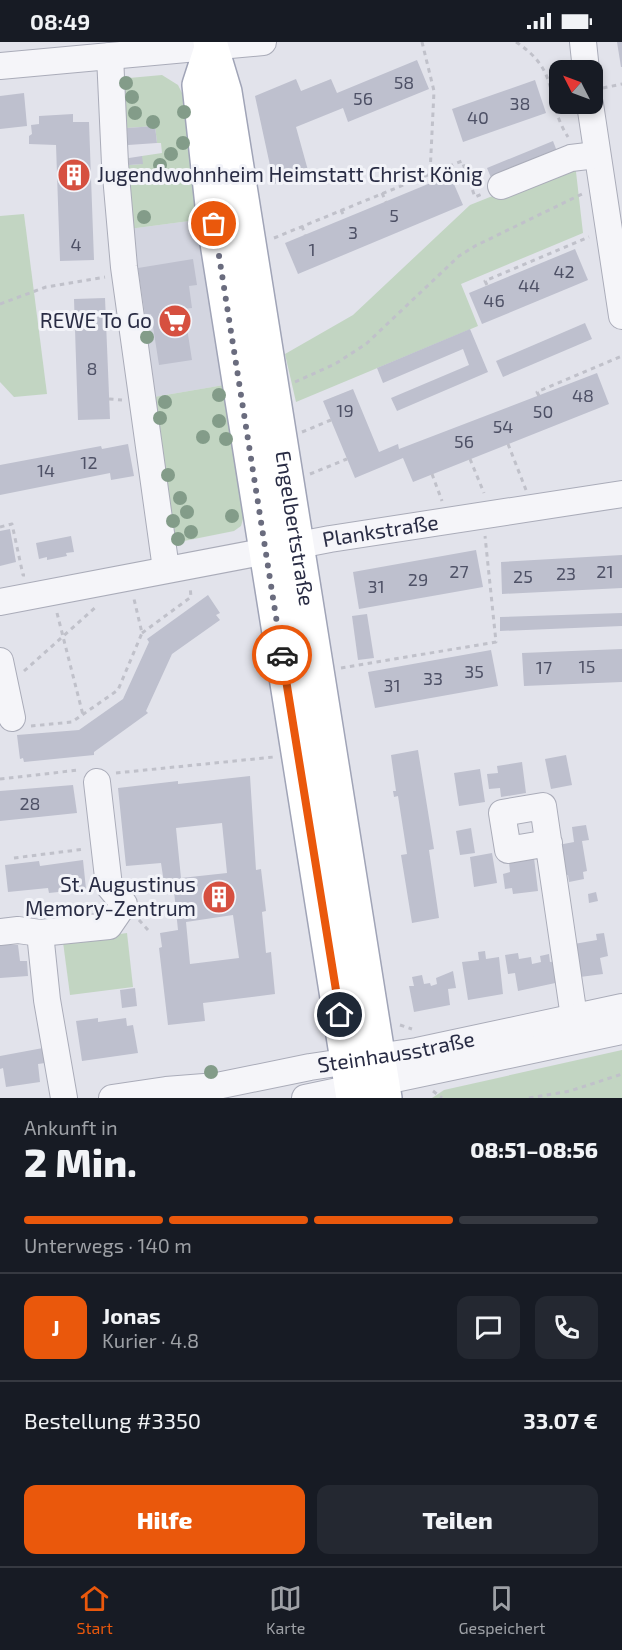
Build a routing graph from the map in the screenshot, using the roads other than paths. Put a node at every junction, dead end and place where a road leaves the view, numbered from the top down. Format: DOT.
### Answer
graph roads {
  1 [pos="263,42"];
  2 [pos="583,42"];
  3 [pos="210,45"];
  4 [pos="110,56"];
  5 [pos="585,60"];
  6 [pos="0,66"];
  7 [pos="590,114"];
  8 [pos="590,156"];
  9 [pos="501,186"];
  10 [pos="622,316"];
  11 [pos="622,494"];
  12 [pos="297,545"];
  13 [pos="265,552"];
  14 [pos="176,568"];
  15 [pos="0,602"];
  16 [pos="0,661"];
  17 [pos="12,718"];
  18 [pos="97,779"];
  19 [pos="549,843"];
  20 [pos="0,932"];
  21 [pos="40,933"];
  22 [pos="622,1007"];
  23 [pos="574,1017"];
  24 [pos="622,1031"];
  25 [pos="366,1081"];
  26 [pos="217,1086"];
  27 [pos="64,1098"];
  28 [pos="112,1098"];
  29 [pos="239,1098"];
  30 [pos="305,1098"];
  1 -- 3 [label="street"];
  2 -- 5 [label="street"];
  3 -- 4 [label="street"];
  3 -- 12 [label="main road, Engelbertstraße"];
  3 -- 13 [label="main road, Engelbertstraße"];
  4 -- 6 [label="street"];
  4 -- 14 [label="street"];
  7 -- 8 [label="street"];
  8 -- 9 [label="street"];
  8 -- 10 [label="street"];
  11 -- 12 [label="street, Plankstraße"];
  12 -- 13 [label="street, Plankstraße"];
  12 -- 25 [label="main road, Engelbertstraße"];
  13 -- 14 [label="street, Plankstraße"];
  13 -- 25 [label="main road, Engelbertstraße"];
  14 -- 15 [label="street, Plankstraße"];
  16 -- 17 [label="street"];
  18 -- 21 [label="street"];
  19 -- 23 [label="street"];
  20 -- 21 [label="street"];
  21 -- 27 [label="street"];
  22 -- 23 [label="street, Steinhausstraße"];
  23 -- 25 [label="street, Steinhausstraße"];
  24 -- 25 [label="street, Steinhausstraße"];
  25 -- 26 [label="street, Steinhausstraße"];
  25 -- 30 [label="street, Steinhausstraße"];
  26 -- 28 [label="street, Steinhausstraße"];
  26 -- 29 [label="street"];
}
